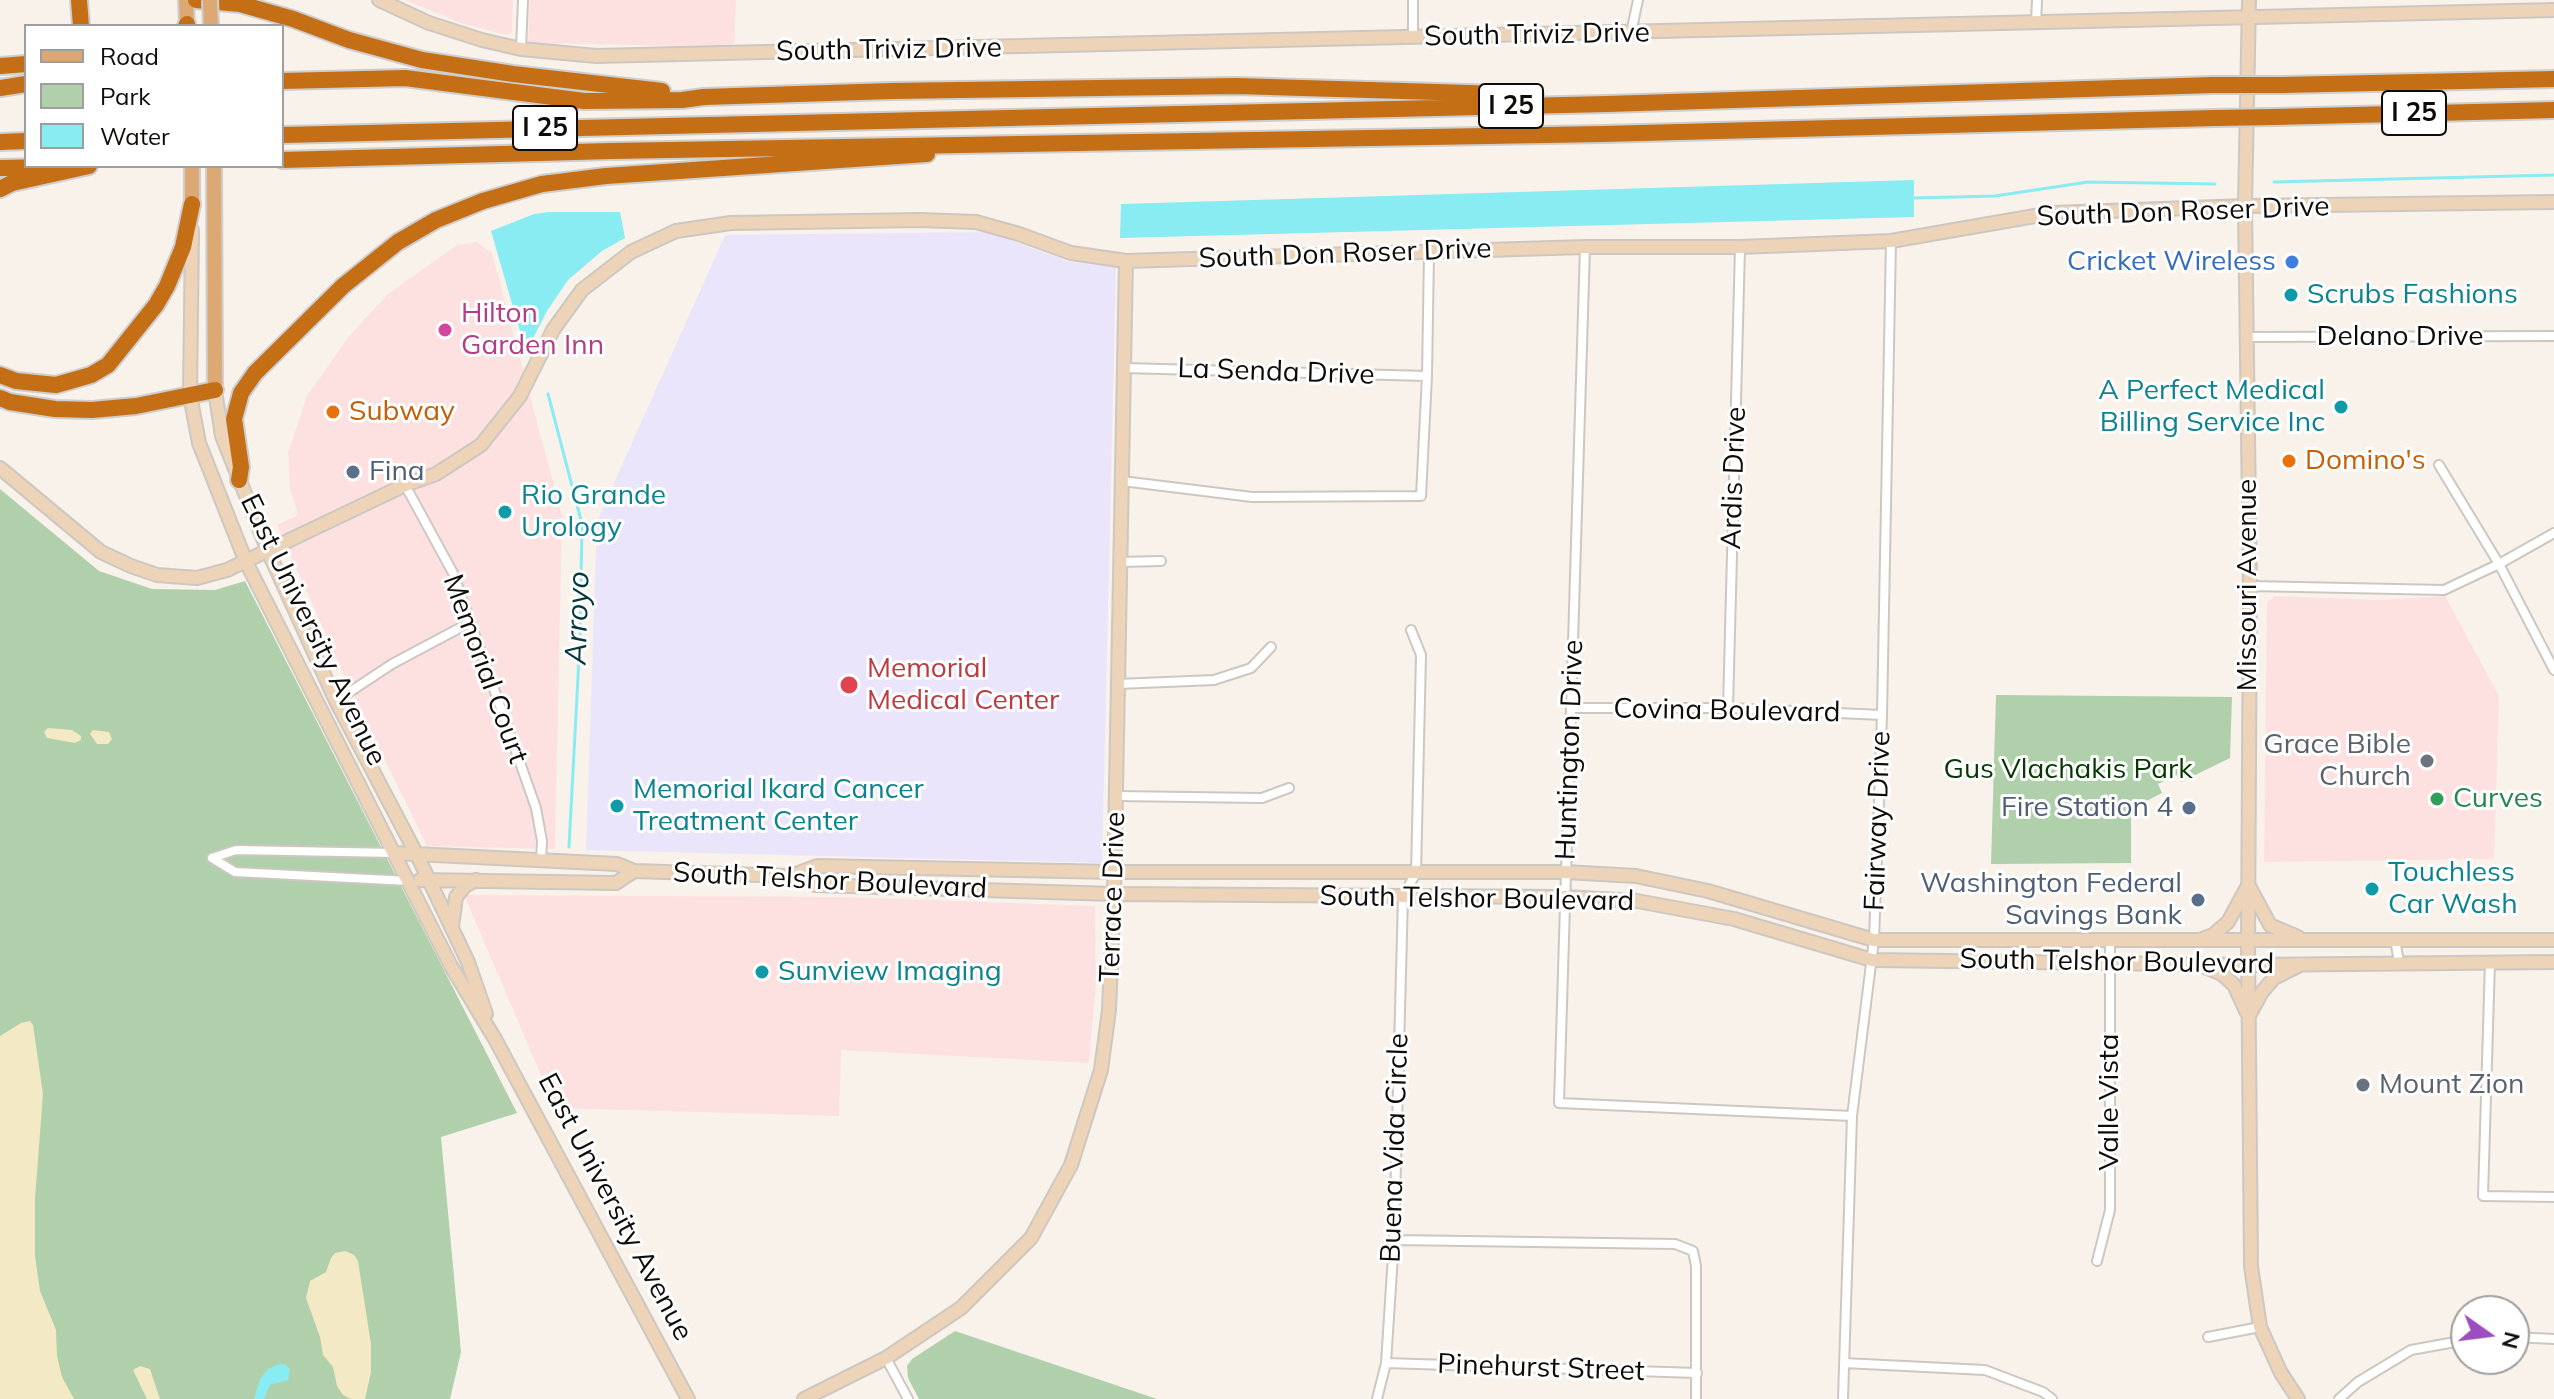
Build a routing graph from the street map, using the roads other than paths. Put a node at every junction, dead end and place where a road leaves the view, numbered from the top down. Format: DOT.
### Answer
graph roads {
  1 [pos="79,0"];
  2 [pos="186,0"];
  3 [pos="196,0"];
  4 [pos="210,0"];
  5 [pos="379,0"];
  6 [pos="523,0"];
  7 [pos="1413,0"];
  8 [pos="1638,0"];
  9 [pos="2037,0"];
  10 [pos="2249,0"];
  11 [pos="2554,10"];
  12 [pos="2249,18"];
  13 [pos="2036,23"];
  14 [pos="81,24"];
  15 [pos="187,24"];
  16 [pos="211,24"];
  17 [pos="1631,33"];
  18 [pos="1413,38"];
  19 [pos="521,49"];
  20 [pos="24,64"];
  21 [pos="0,66"];
  22 [pos="2554,79"];
  23 [pos="284,81"];
  24 [pos="24,84"];
  25 [pos="0,88"];
  26 [pos="704,97"];
  27 [pos="1692,101"];
  28 [pos="2554,110"];
  29 [pos="284,135"];
  30 [pos="24,141"];
  31 [pos="0,142"];
  32 [pos="1020,143"];
  33 [pos="284,160"];
  34 [pos="24,167"];
  35 [pos="0,168"];
  36 [pos="80,168"];
  37 [pos="192,168"];
  38 [pos="214,168"];
  39 [pos="0,189"];
  40 [pos="2554,202"];
  41 [pos="192,204"];
  42 [pos="2245,206"];
  43 [pos="1891,241"];
  44 [pos="1585,247"];
  45 [pos="1740,247"];
  46 [pos="1429,253"];
  47 [pos="1126,261"];
  48 [pos="2554,336"];
  49 [pos="2247,337"];
  50 [pos="1124,368"];
  51 [pos="0,375"];
  52 [pos="1427,376"];
  53 [pos="215,390"];
  54 [pos="190,395"];
  55 [pos="0,398"];
  56 [pos="2439,465"];
  57 [pos="0,468"];
  58 [pos="239,480"];
  59 [pos="1122,481"];
  60 [pos="405,485"];
  61 [pos="2554,533"];
  62 [pos="268,551"];
  63 [pos="1161,561"];
  64 [pos="246,562"];
  65 [pos="1120,562"];
  66 [pos="2499,564"];
  67 [pos="2250,586"];
  68 [pos="469,623"];
  69 [pos="1411,630"];
  70 [pos="1271,647"];
  71 [pos="2554,670"];
  72 [pos="1118,684"];
  73 [pos="336,701"];
  74 [pos="1572,708"];
  75 [pos="1728,708"];
  76 [pos="1882,715"];
  77 [pos="1289,788"];
  78 [pos="1116,796"];
  79 [pos="395,853"];
  80 [pos="417,855"];
  81 [pos="541,860"];
  82 [pos="864,867"];
  83 [pos="634,871"];
  84 [pos="1115,872"];
  85 [pos="1565,872"];
  86 [pos="1416,873"];
  87 [pos="791,876"];
  88 [pos="428,880"];
  89 [pos="476,880"];
  90 [pos="409,881"];
  91 [pos="2248,885"];
  92 [pos="863,886"];
  93 [pos="1114,894"];
  94 [pos="1403,896"];
  95 [pos="1564,897"];
  96 [pos="452,930"];
  97 [pos="1874,940"];
  98 [pos="2110,940"];
  99 [pos="2198,940"];
  100 [pos="2395,940"];
  101 [pos="2554,940"];
  102 [pos="2248,941"];
  103 [pos="2309,941"];
  104 [pos="1872,960"];
  105 [pos="2490,961"];
  106 [pos="2110,962"];
  107 [pos="2399,962"];
  108 [pos="2554,962"];
  109 [pos="2198,964"];
  110 [pos="2303,964"];
  111 [pos="2248,965"];
  112 [pos="2249,1017"];
  113 [pos="495,1039"];
  114 [pos="1852,1116"];
  115 [pos="2554,1197"];
  116 [pos="1394,1240"];
  117 [pos="2097,1261"];
  118 [pos="2260,1327"];
  119 [pos="2208,1337"];
  120 [pos="2530,1338"];
  121 [pos="2554,1339"];
  122 [pos="2450,1343"];
  123 [pos="886,1358"];
  124 [pos="1386,1363"];
  125 [pos="1844,1363"];
  126 [pos="1697,1373"];
  127 [pos="688,1399"];
  128 [pos="804,1399"];
  129 [pos="908,1399"];
  130 [pos="1377,1399"];
  131 [pos="1696,1399"];
  132 [pos="1843,1399"];
  133 [pos="2052,1399"];
  134 [pos="2298,1399"];
  135 [pos="2339,1399"];
  1 -- 14 [label="highway"];
  2 -- 15 [label="main road"];
  3 -- 26 [label="highway"];
  4 -- 16 [label="main road, bridge"];
  5 -- 19 [label="main road, South Triviz Drive"];
  6 -- 19 [label="street"];
  7 -- 18 [label="street"];
  8 -- 17 [label="street"];
  9 -- 13 [label="street"];
  10 -- 12 [label="main road, Missouri Avenue"];
  11 -- 12 [label="main road, South Triviz Drive"];
  12 -- 13 [label="main road, South Triviz Drive"];
  12 -- 42 [label="main road, Missouri Avenue"];
  13 -- 17 [label="main road, South Triviz Drive"];
  17 -- 18 [label="main road, South Triviz Drive"];
  18 -- 19 [label="main road, South Triviz Drive"];
  20 -- 21 [label="highway"];
  22 -- 27 [label="highway, I 25, bridge"];
  23 -- 26 [label="highway"];
  24 -- 25 [label="highway"];
  26 -- 27 [label="highway"];
  27 -- 29 [label="highway, I 25"];
  28 -- 32 [label="highway, I 25, bridge"];
  30 -- 31 [label="highway"];
  32 -- 33 [label="highway, I 25"];
  32 -- 58 [label="highway"];
  34 -- 35 [label="highway"];
  36 -- 39 [label="highway"];
  37 -- 41 [label="main road, East University Avenue"];
  38 -- 53 [label="main road, East University Avenue"];
  40 -- 42 [label="main road, South Don Roser Drive"];
  41 -- 51 [label="highway"];
  41 -- 54 [label="main road, East University Avenue"];
  42 -- 43 [label="main road, South Don Roser Drive"];
  42 -- 49 [label="main road, Missouri Avenue"];
  43 -- 45 [label="main road, South Don Roser Drive"];
  43 -- 76 [label="street, Fairway Drive"];
  44 -- 45 [label="main road, South Don Roser Drive"];
  44 -- 46 [label="main road, South Don Roser Drive"];
  44 -- 74 [label="street, Huntington Drive"];
  45 -- 75 [label="street, Ardis Drive"];
  46 -- 47 [label="main road, South Don Roser Drive"];
  46 -- 52 [label="street"];
  47 -- 50 [label="main road, Terrace Drive"];
  47 -- 60 [label="main road, South Don Roser Drive"];
  48 -- 49 [label="street, Delano Drive"];
  49 -- 67 [label="main road, Missouri Avenue"];
  50 -- 52 [label="street, La Senda Drive"];
  50 -- 59 [label="main road, Terrace Drive"];
  52 -- 59 [label="street"];
  53 -- 54 [label="highway"];
  53 -- 58 [label="main road, East University Avenue"];
  54 -- 55 [label="highway"];
  54 -- 64 [label="main road, East University Avenue"];
  56 -- 66 [label="street"];
  57 -- 64 [label="main road, South Don Roser Drive"];
  58 -- 62 [label="main road, East University Avenue"];
  59 -- 65 [label="main road, Terrace Drive"];
  60 -- 62 [label="main road, South Don Roser Drive"];
  60 -- 68 [label="street, Memorial Court"];
  61 -- 66 [label="street"];
  62 -- 64 [label="main road, South Don Roser Drive"];
  62 -- 73 [label="main road, East University Avenue"];
  63 -- 65 [label="street"];
  64 -- 79 [label="main road, East University Avenue"];
  65 -- 72 [label="main road, Terrace Drive"];
  66 -- 67 [label="street"];
  66 -- 71 [label="street"];
  67 -- 91 [label="main road, Missouri Avenue"];
  68 -- 73 [label="street"];
  68 -- 81 [label="street, Memorial Court"];
  69 -- 86 [label="street"];
  70 -- 72 [label="street"];
  72 -- 78 [label="main road, Terrace Drive"];
  73 -- 80 [label="main road, East University Avenue"];
  74 -- 75 [label="street, Covina Boulevard"];
  74 -- 85 [label="street, Huntington Drive"];
  75 -- 76 [label="street, Covina Boulevard"];
  76 -- 97 [label="street, Fairway Drive"];
  77 -- 78 [label="street"];
  78 -- 84 [label="main road, Terrace Drive"];
  79 -- 80 [label="main road, South Telshor Boulevard"];
  79 -- 90 [label="main road, East University Avenue"];
  79 -- 90 [label="street, South Telshor Boulevard"];
  80 -- 81 [label="main road, South Telshor Boulevard"];
  80 -- 88 [label="main road, East University Avenue"];
  81 -- 83 [label="main road, South Telshor Boulevard"];
  82 -- 84 [label="main road, South Telshor Boulevard"];
  82 -- 87 [label="main road, South Telshor Boulevard"];
  82 -- 92 [label="main road"];
  83 -- 87 [label="main road, South Telshor Boulevard"];
  83 -- 89 [label="main road, South Telshor Boulevard"];
  84 -- 86 [label="main road, South Telshor Boulevard"];
  84 -- 93 [label="main road, Terrace Drive"];
  85 -- 86 [label="main road, South Telshor Boulevard"];
  85 -- 95 [label="street, Huntington Drive"];
  85 -- 97 [label="main road, South Telshor Boulevard"];
  86 -- 94 [label="street"];
  87 -- 92 [label="main road, South Telshor Boulevard"];
  88 -- 89 [label="main road, South Telshor Boulevard"];
  88 -- 90 [label="main road, South Telshor Boulevard"];
  88 -- 96 [label="main road, East University Avenue"];
  89 -- 96 [label="main road"];
  90 -- 113 [label="main road, East University Avenue"];
  91 -- 99 [label="main road"];
  91 -- 102 [label="main road, Missouri Avenue"];
  91 -- 103 [label="main road"];
  92 -- 93 [label="main road, South Telshor Boulevard"];
  93 -- 94 [label="main road, South Telshor Boulevard"];
  93 -- 123 [label="main road, Terrace Drive"];
  94 -- 95 [label="main road, South Telshor Boulevard"];
  94 -- 116 [label="street, Buena Vida Circle"];
  95 -- 104 [label="main road, South Telshor Boulevard"];
  95 -- 114 [label="street, Huntington Drive"];
  96 -- 113 [label="main road, East University Avenue"];
  97 -- 98 [label="main road, South Telshor Boulevard"];
  97 -- 104 [label="street, Fairway Drive"];
  98 -- 99 [label="main road, South Telshor Boulevard"];
  98 -- 106 [label="street, Valle Vista"];
  99 -- 102 [label="main road, South Telshor Boulevard"];
  100 -- 101 [label="main road, South Telshor Boulevard"];
  100 -- 103 [label="main road, South Telshor Boulevard"];
  100 -- 107 [label="street"];
  102 -- 103 [label="main road, South Telshor Boulevard"];
  102 -- 111 [label="main road, Missouri Avenue"];
  104 -- 106 [label="main road, South Telshor Boulevard"];
  104 -- 114 [label="street, Fairway Drive"];
  105 -- 107 [label="main road, South Telshor Boulevard"];
  105 -- 108 [label="main road, South Telshor Boulevard"];
  105 -- 115 [label="street"];
  106 -- 109 [label="main road, South Telshor Boulevard"];
  106 -- 117 [label="street, Valle Vista"];
  107 -- 110 [label="main road, South Telshor Boulevard"];
  109 -- 111 [label="main road, South Telshor Boulevard"];
  109 -- 112 [label="main road"];
  110 -- 111 [label="main road, South Telshor Boulevard"];
  110 -- 112 [label="main road"];
  111 -- 112 [label="main road, Missouri Avenue"];
  112 -- 118 [label="main road, Missouri Avenue"];
  113 -- 127 [label="main road, East University Avenue"];
  114 -- 125 [label="street, Fairway Drive"];
  116 -- 124 [label="street, Buena Vida Circle"];
  116 -- 126 [label="street"];
  118 -- 119 [label="street"];
  118 -- 134 [label="main road, Missouri Avenue"];
  120 -- 121 [label="street"];
  122 -- 135 [label="street"];
  123 -- 128 [label="main road, Terrace Drive"];
  123 -- 129 [label="street"];
  124 -- 126 [label="street, Pinehurst Street"];
  124 -- 130 [label="street, Buena Vida Circle"];
  125 -- 132 [label="street, Fairway Drive"];
  125 -- 133 [label="street"];
  126 -- 131 [label="street"];
}
